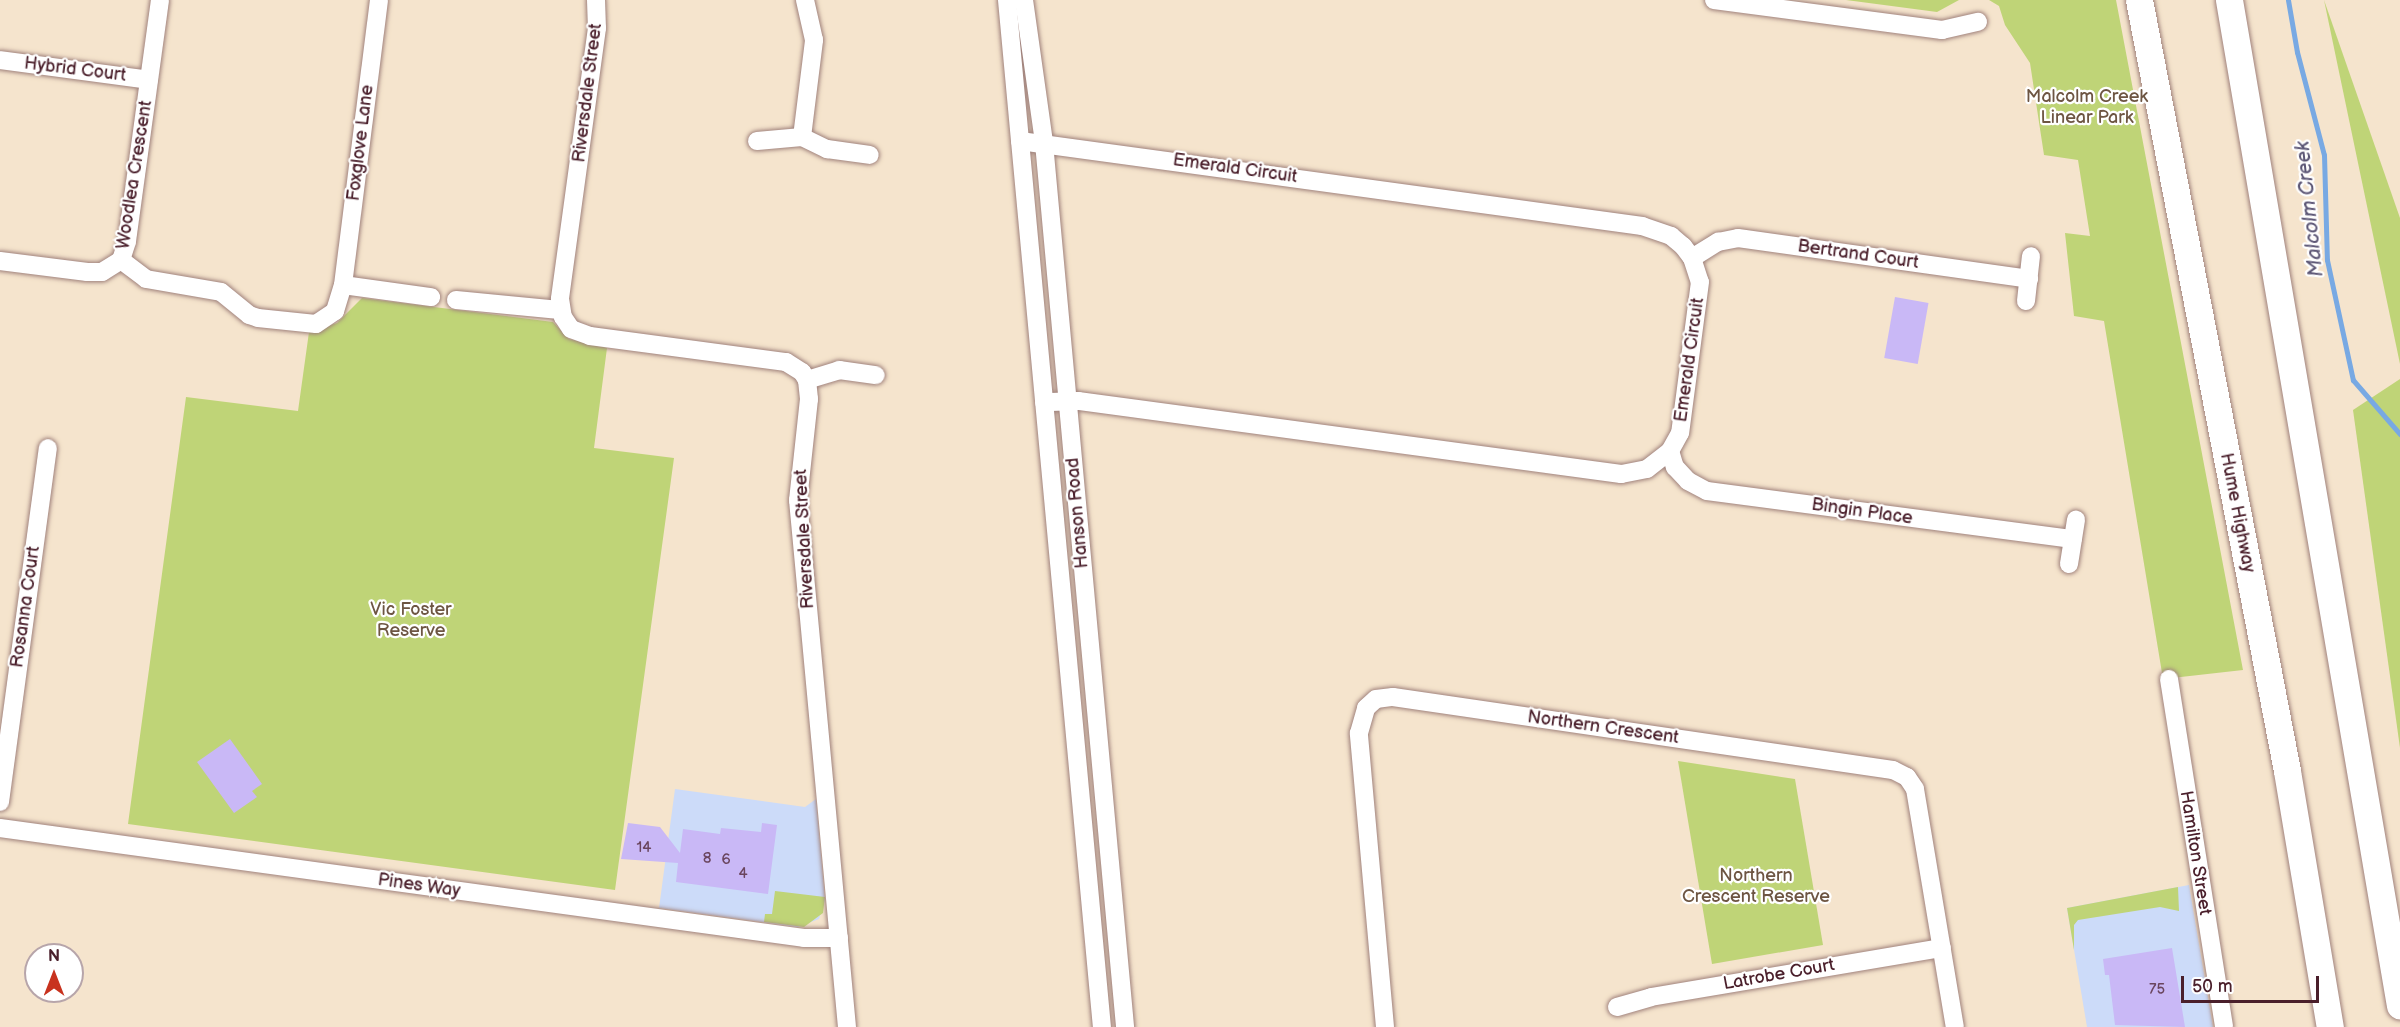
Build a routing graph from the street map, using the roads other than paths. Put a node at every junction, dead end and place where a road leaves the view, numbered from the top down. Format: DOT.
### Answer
graph roads {
  1 [pos="160,0"];
  2 [pos="380,0"];
  3 [pos="596,0"];
  4 [pos="805,0"];
  5 [pos="1007,0"];
  6 [pos="1024,0"];
  7 [pos="1714,0"];
  8 [pos="2139,0"];
  9 [pos="2229,0"];
  10 [pos="1978,22"];
  11 [pos="0,60"];
  12 [pos="149,80"];
  13 [pos="802,136"];
  14 [pos="757,141"];
  15 [pos="1020,141"];
  16 [pos="1044,143"];
  17 [pos="870,155"];
  18 [pos="2031,256"];
  19 [pos="1692,258"];
  20 [pos="121,260"];
  21 [pos="0,261"];
  22 [pos="2029,279"];
  23 [pos="343,285"];
  24 [pos="431,297"];
  25 [pos="456,300"];
  26 [pos="2026,301"];
  27 [pos="560,310"];
  28 [pos="876,375"];
  29 [pos="807,380"];
  30 [pos="1067,400"];
  31 [pos="1044,402"];
  32 [pos="48,448"];
  33 [pos="1670,451"];
  34 [pos="2076,520"];
  35 [pos="2073,539"];
  36 [pos="2069,564"];
  37 [pos="2169,679"];
  38 [pos="0,802"];
  39 [pos="0,828"];
  40 [pos="839,938"];
  41 [pos="1942,948"];
  42 [pos="2400,1006"];
  43 [pos="1617,1007"];
  44 [pos="847,1027"];
  45 [pos="1102,1027"];
  46 [pos="1125,1027"];
  47 [pos="1385,1027"];
  48 [pos="1955,1027"];
  49 [pos="2224,1027"];
  50 [pos="2330,1027"];
  1 -- 12 [label="street, Woodlea Crescent"];
  2 -- 23 [label="street, Foxglove Lane"];
  3 -- 27 [label="street, Riversdale Street"];
  4 -- 13 [label="street"];
  5 -- 15 [label="street, Hanson Road"];
  6 -- 16 [label="street, Hanson Road"];
  7 -- 10 [label="street"];
  8 -- 50 [label="highway, Hume Highway"];
  9 -- 42 [label="highway"];
  11 -- 12 [label="street, Hybrid Court"];
  12 -- 20 [label="street, Woodlea Crescent"];
  13 -- 14 [label="street"];
  13 -- 17 [label="street"];
  15 -- 16 [label="street, Emerald Circuit"];
  15 -- 31 [label="street, Hanson Road"];
  16 -- 19 [label="street, Emerald Circuit"];
  16 -- 30 [label="street, Hanson Road"];
  18 -- 22 [label="street"];
  19 -- 22 [label="street, Bertrand Court"];
  19 -- 33 [label="street, Emerald Circuit"];
  20 -- 21 [label="street, Woodlea Crescent"];
  20 -- 23 [label="street, Foxglove Lane"];
  22 -- 26 [label="street"];
  23 -- 24 [label="street"];
  25 -- 27 [label="street"];
  27 -- 29 [label="street"];
  28 -- 29 [label="street"];
  29 -- 40 [label="street, Riversdale Street"];
  30 -- 31 [label="street"];
  30 -- 33 [label="street"];
  30 -- 46 [label="street, Hanson Road"];
  31 -- 45 [label="street, Hanson Road"];
  32 -- 38 [label="street, Rosanna Court"];
  33 -- 35 [label="street, Bingin Place"];
  34 -- 35 [label="street"];
  35 -- 36 [label="street"];
  37 -- 49 [label="street, Hamilton Street"];
  39 -- 40 [label="street, Pines Way"];
  40 -- 44 [label="street, Riversdale Street"];
  41 -- 43 [label="street, Latrobe Court"];
  41 -- 47 [label="street, Northern Crescent"];
  41 -- 48 [label="street, Northern Crescent"];
}
